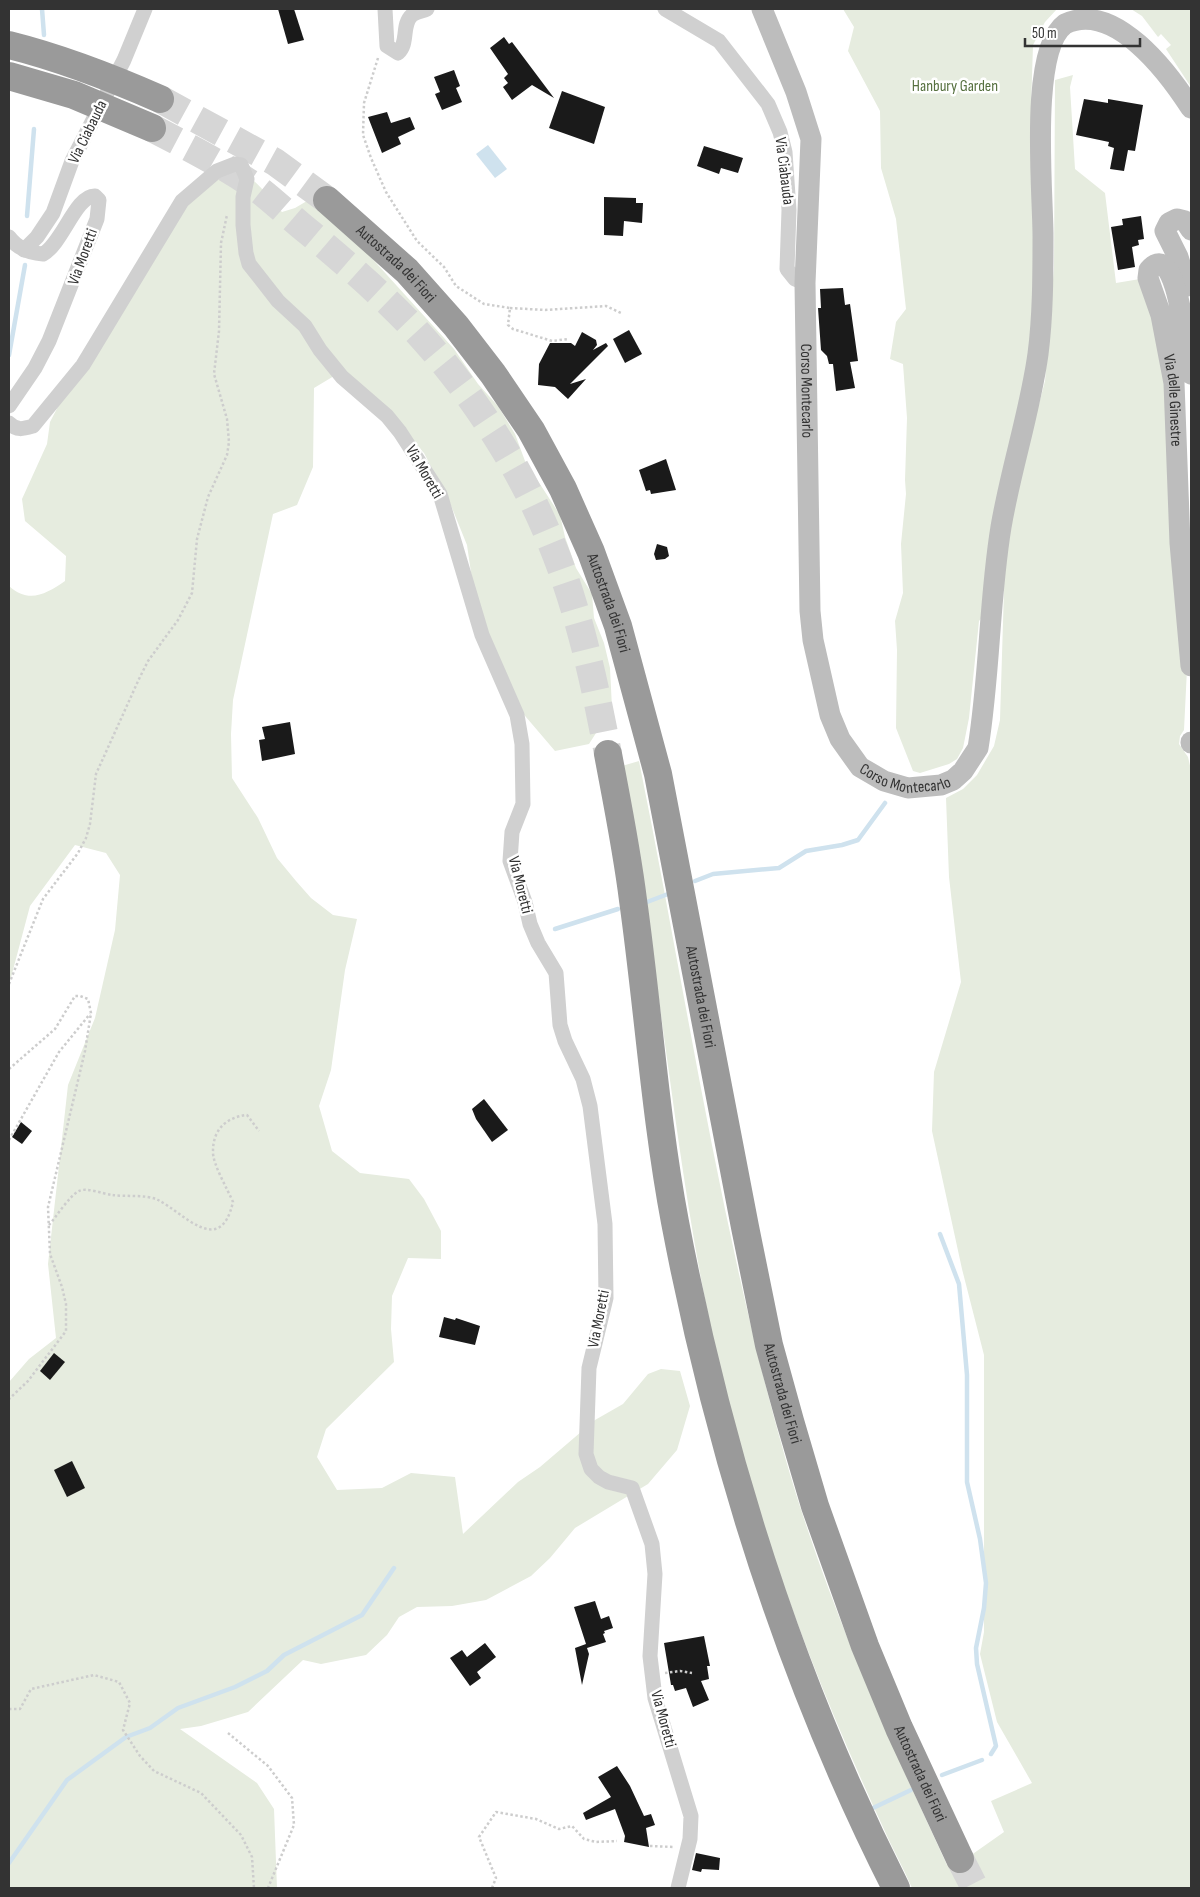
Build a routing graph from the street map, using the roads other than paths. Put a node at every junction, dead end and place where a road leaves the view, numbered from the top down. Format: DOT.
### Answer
graph roads {
  1 [pos="144,9"];
  2 [pos="385,9"];
  3 [pos="427,9"];
  4 [pos="666,9"];
  5 [pos="762,9"];
  6 [pos="9,45"];
  7 [pos="9,76"];
  8 [pos="160,98"];
  9 [pos="1191,108"];
  10 [pos="152,128"];
  11 [pos="326,200"];
  12 [pos="1191,230"];
  13 [pos="9,237"];
  14 [pos="24,250"];
  15 [pos="805,283"];
  16 [pos="1191,305"];
  17 [pos="1191,374"];
  18 [pos="9,406"];
  19 [pos="9,422"];
  20 [pos="1191,666"];
  21 [pos="608,754"];
  22 [pos="960,1859"];
  23 [pos="678,1888"];
  24 [pos="896,1888"];
  1 -- 14 [label="street, Via Ciabauda"];
  2 -- 3 [label="street"];
  4 -- 15 [label="street, Via Ciabauda"];
  5 -- 15 [label="main road, Corso Montecarlo"];
  6 -- 8 [label="highway, bridge"];
  7 -- 10 [label="highway, bridge"];
  9 -- 15 [label="main road, Corso Montecarlo"];
  11 -- 22 [label="highway, Autostrada dei Fiori"];
  12 -- 16 [label="main road"];
  13 -- 14 [label="street"];
  14 -- 18 [label="street, Via Moretti"];
  17 -- 20 [label="main road, Via delle Ginestre"];
  19 -- 23 [label="street, Via Moretti"];
  21 -- 24 [label="highway"];
}
